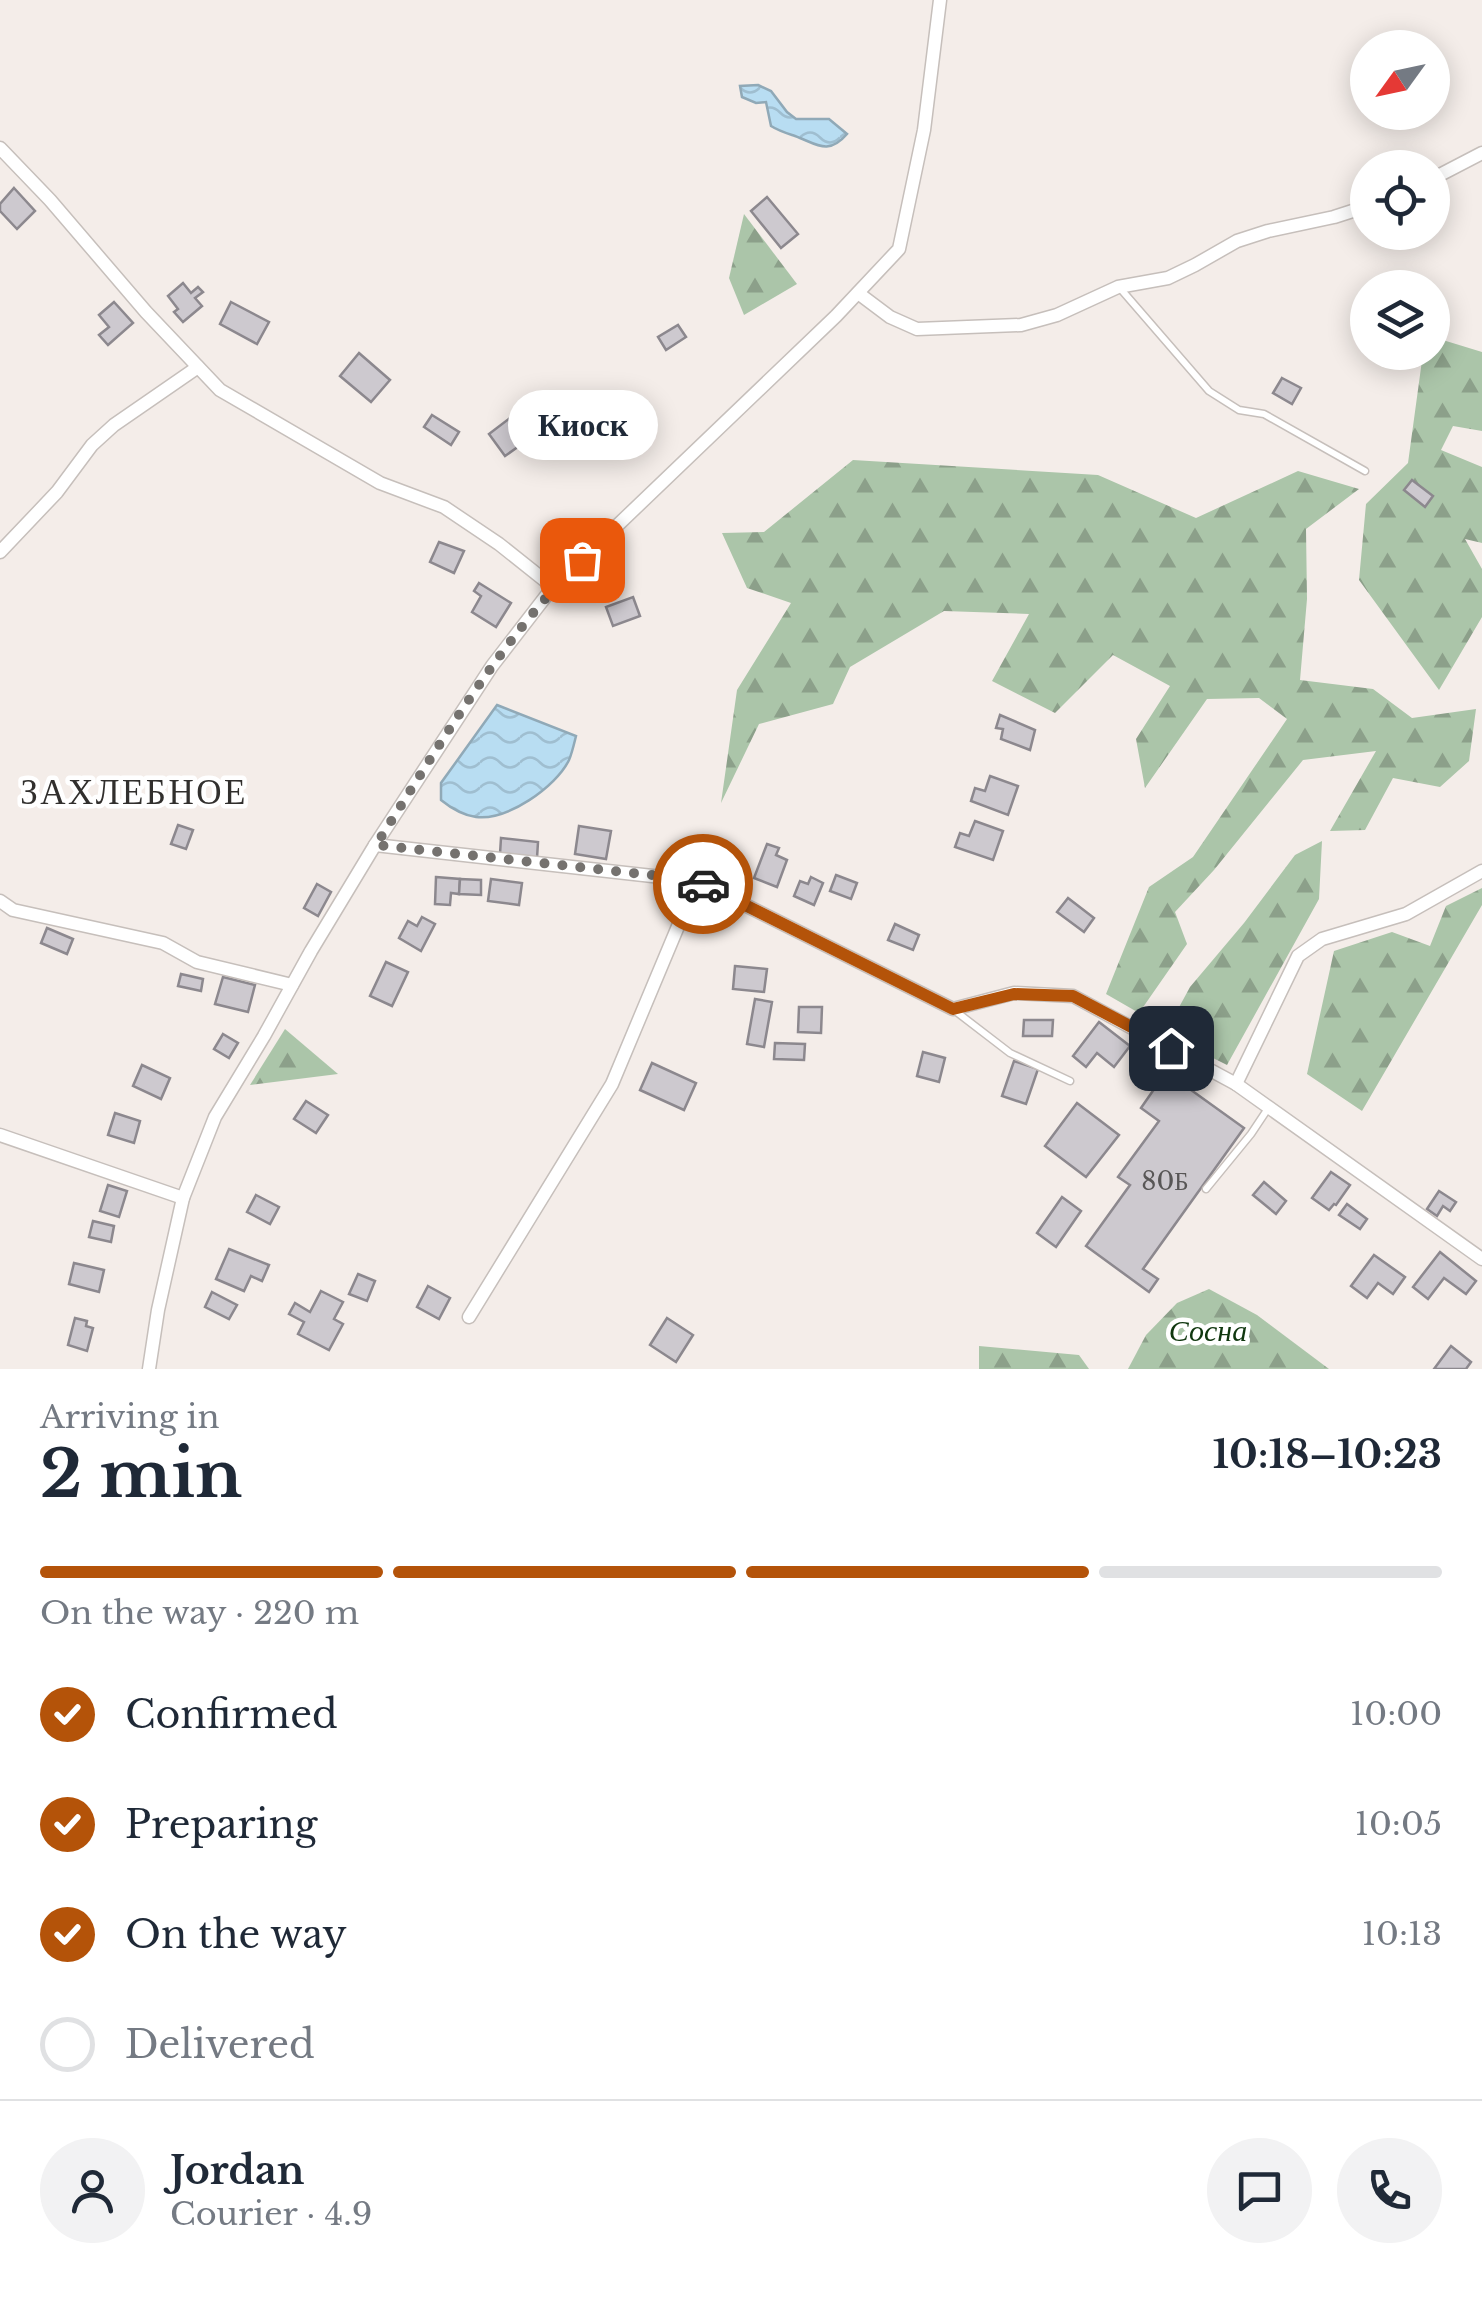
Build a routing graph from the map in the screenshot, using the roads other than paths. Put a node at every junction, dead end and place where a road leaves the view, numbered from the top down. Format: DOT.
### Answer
graph roads {
  1 [pos="940,0"];
  2 [pos="0,148"];
  3 [pos="1482,153"];
  4 [pos="1450,170"];
  5 [pos="1350,212"];
  6 [pos="1118,286"];
  7 [pos="858,293"];
  8 [pos="198,367"];
  9 [pos="1365,471"];
  10 [pos="0,552"];
  11 [pos="554,587"];
  12 [pos="376,845"];
  13 [pos="1482,871"];
  14 [pos="697,880"];
  15 [pos="0,901"];
  16 [pos="292,986"];
  17 [pos="953,1009"];
  18 [pos="1070,1081"];
  19 [pos="1236,1084"];
  20 [pos="1269,1107"];
  21 [pos="0,1135"];
  22 [pos="1206,1189"];
  23 [pos="182,1198"];
  24 [pos="1482,1260"];
  25 [pos="470,1317"];
  26 [pos="149,1369"];
  1 -- 7 [label="street"];
  2 -- 8 [label="street"];
  3 -- 4 [label="street"];
  5 -- 6 [label="street"];
  6 -- 7 [label="street"];
  6 -- 9 [label="lane"];
  7 -- 11 [label="street"];
  8 -- 10 [label="street"];
  8 -- 11 [label="street"];
  11 -- 12 [label="street"];
  12 -- 14 [label="street"];
  12 -- 16 [label="street"];
  13 -- 19 [label="street"];
  14 -- 17 [label="street"];
  14 -- 25 [label="street"];
  15 -- 16 [label="street"];
  16 -- 23 [label="street"];
  17 -- 18 [label="lane"];
  17 -- 19 [label="street"];
  19 -- 20 [label="street"];
  20 -- 22 [label="lane"];
  20 -- 24 [label="street"];
  21 -- 23 [label="street"];
  23 -- 26 [label="street"];
}
